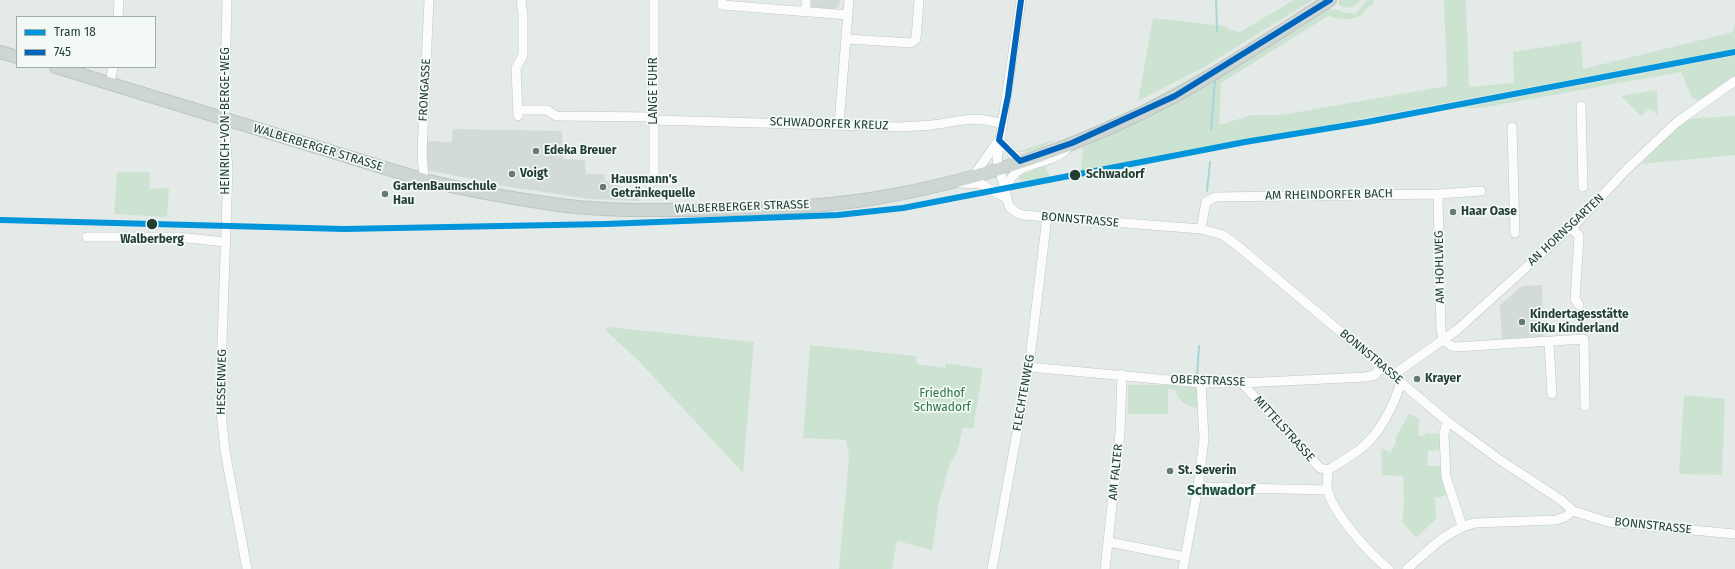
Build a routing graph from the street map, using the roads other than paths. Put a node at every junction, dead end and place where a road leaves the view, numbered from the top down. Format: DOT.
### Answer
graph roads {
  1 [pos="119,0"];
  2 [pos="227,0"];
  3 [pos="429,0"];
  4 [pos="521,0"];
  5 [pos="654,0"];
  6 [pos="722,0"];
  7 [pos="806,0"];
  8 [pos="849,0"];
  9 [pos="919,0"];
  10 [pos="1020,0"];
  11 [pos="1330,0"];
  12 [pos="806,11"];
  13 [pos="848,15"];
  14 [pos="118,16"];
  15 [pos="847,39"];
  16 [pos="0,52"];
  17 [pos="16,57"];
  18 [pos="59,68"];
  19 [pos="113,68"];
  20 [pos="1735,81"];
  21 [pos="110,83"];
  22 [pos="1581,106"];
  23 [pos="654,119"];
  24 [pos="224,120"];
  25 [pos="839,124"];
  26 [pos="1003,124"];
  27 [pos="1512,127"];
  28 [pos="999,140"];
  29 [pos="1072,143"];
  30 [pos="1020,161"];
  31 [pos="999,168"];
  32 [pos="977,179"];
  33 [pos="424,180"];
  34 [pos="654,181"];
  35 [pos="1583,187"];
  36 [pos="1481,191"];
  37 [pos="1005,193"];
  38 [pos="1438,194"];
  39 [pos="1046,217"];
  40 [pos="1572,228"];
  41 [pos="1201,229"];
  42 [pos="1515,233"];
  43 [pos="87,237"];
  44 [pos="226,242"];
  45 [pos="1579,305"];
  46 [pos="1444,340"];
  47 [pos="1549,342"];
  48 [pos="1382,366"];
  49 [pos="1029,367"];
  50 [pos="1122,374"];
  51 [pos="1393,375"];
  52 [pos="1400,382"];
  53 [pos="1201,383"];
  54 [pos="1242,383"];
  55 [pos="1552,394"];
  56 [pos="1585,406"];
  57 [pos="1447,421"];
  58 [pos="1328,470"];
  59 [pos="1198,487"];
  60 [pos="1328,490"];
  61 [pos="1573,511"];
  62 [pos="1462,526"];
  63 [pos="1735,534"];
  64 [pos="1109,542"];
  65 [pos="1185,557"];
  66 [pos="247,569"];
  67 [pos="992,569"];
  68 [pos="1105,569"];
  69 [pos="1183,569"];
  70 [pos="1389,569"];
  71 [pos="1406,569"];
  1 -- 14 [label="street"];
  2 -- 24 [label="street, HEINRICH-VON-BERGE-WEG"];
  3 -- 33 [label="street, FRONGASSE"];
  4 -- 23 [label="street, SCHWADORFER KREUZ"];
  5 -- 23 [label="street, LANGE FUHR"];
  6 -- 12 [label="street"];
  7 -- 12 [label="street"];
  8 -- 13 [label="street"];
  9 -- 15 [label="street"];
  10 -- 26 [label="street"];
  11 -- 29 [label="main road, WALBERBERGER STRASSE"];
  12 -- 13 [label="street"];
  13 -- 15 [label="street"];
  15 -- 25 [label="street"];
  16 -- 17 [label="main road"];
  18 -- 21 [label="main road, WALBERBERGER STRASSE"];
  19 -- 21 [label="street"];
  20 -- 40 [label="street, AN HORNSGARTEN"];
  21 -- 24 [label="main road, WALBERBERGER STRASSE"];
  22 -- 35 [label="street"];
  23 -- 25 [label="street, SCHWADORFER KREUZ"];
  23 -- 34 [label="street, LANGE FUHR"];
  24 -- 33 [label="main road, WALBERBERGER STRASSE"];
  24 -- 44 [label="street, HEINRICH-VON-BERGE-WEG"];
  25 -- 26 [label="street, SCHWADORFER KREUZ"];
  26 -- 28 [label="street"];
  27 -- 42 [label="street"];
  28 -- 30 [label="street"];
  28 -- 31 [label="street, BONNSTRASSE"];
  28 -- 32 [label="street"];
  29 -- 30 [label="main road, WALBERBERGER STRASSE"];
  29 -- 37 [label="street"];
  30 -- 31 [label="main road, WALBERBERGER STRASSE"];
  31 -- 32 [label="main road, WALBERBERGER STRASSE"];
  31 -- 37 [label="street, BONNSTRASSE"];
  32 -- 33 [label="main road, WALBERBERGER STRASSE"];
  32 -- 37 [label="street, BONNSTRASSE"];
  36 -- 38 [label="street, AM RHEINDORFER BACH"];
  37 -- 39 [label="street, BONNSTRASSE"];
  38 -- 41 [label="street, AM RHEINDORFER BACH"];
  38 -- 46 [label="street, AM HOHLWEG"];
  39 -- 41 [label="street, BONNSTRASSE"];
  39 -- 49 [label="street, FLECHTENWEG"];
  40 -- 45 [label="street"];
  40 -- 46 [label="street, AN HORNSGARTEN"];
  41 -- 48 [label="street, BONNSTRASSE"];
  43 -- 44 [label="street"];
  44 -- 66 [label="street, HESSENWEG"];
  46 -- 47 [label="street"];
  46 -- 51 [label="street, AN HORNSGARTEN"];
  47 -- 55 [label="street"];
  47 -- 56 [label="street"];
  48 -- 51 [label="street, BONNSTRASSE"];
  48 -- 54 [label="street, OBERSTRASSE"];
  49 -- 50 [label="street, OBERSTRASSE"];
  49 -- 67 [label="street, FLECHTENWEG"];
  50 -- 53 [label="street, OBERSTRASSE"];
  50 -- 64 [label="street, AM FALTER"];
  51 -- 52 [label="street, BONNSTRASSE"];
  52 -- 57 [label="street, BONNSTRASSE"];
  52 -- 58 [label="street"];
  53 -- 54 [label="street, OBERSTRASSE"];
  53 -- 59 [label="street"];
  54 -- 58 [label="street, MITTELSTRASSE"];
  57 -- 61 [label="street, BONNSTRASSE"];
  57 -- 62 [label="street"];
  58 -- 60 [label="street"];
  59 -- 60 [label="street"];
  59 -- 65 [label="street"];
  60 -- 70 [label="street"];
  61 -- 62 [label="street"];
  61 -- 63 [label="street, BONNSTRASSE"];
  62 -- 71 [label="street"];
  64 -- 65 [label="street"];
  64 -- 68 [label="street, AM FALTER"];
  65 -- 69 [label="street"];
}
